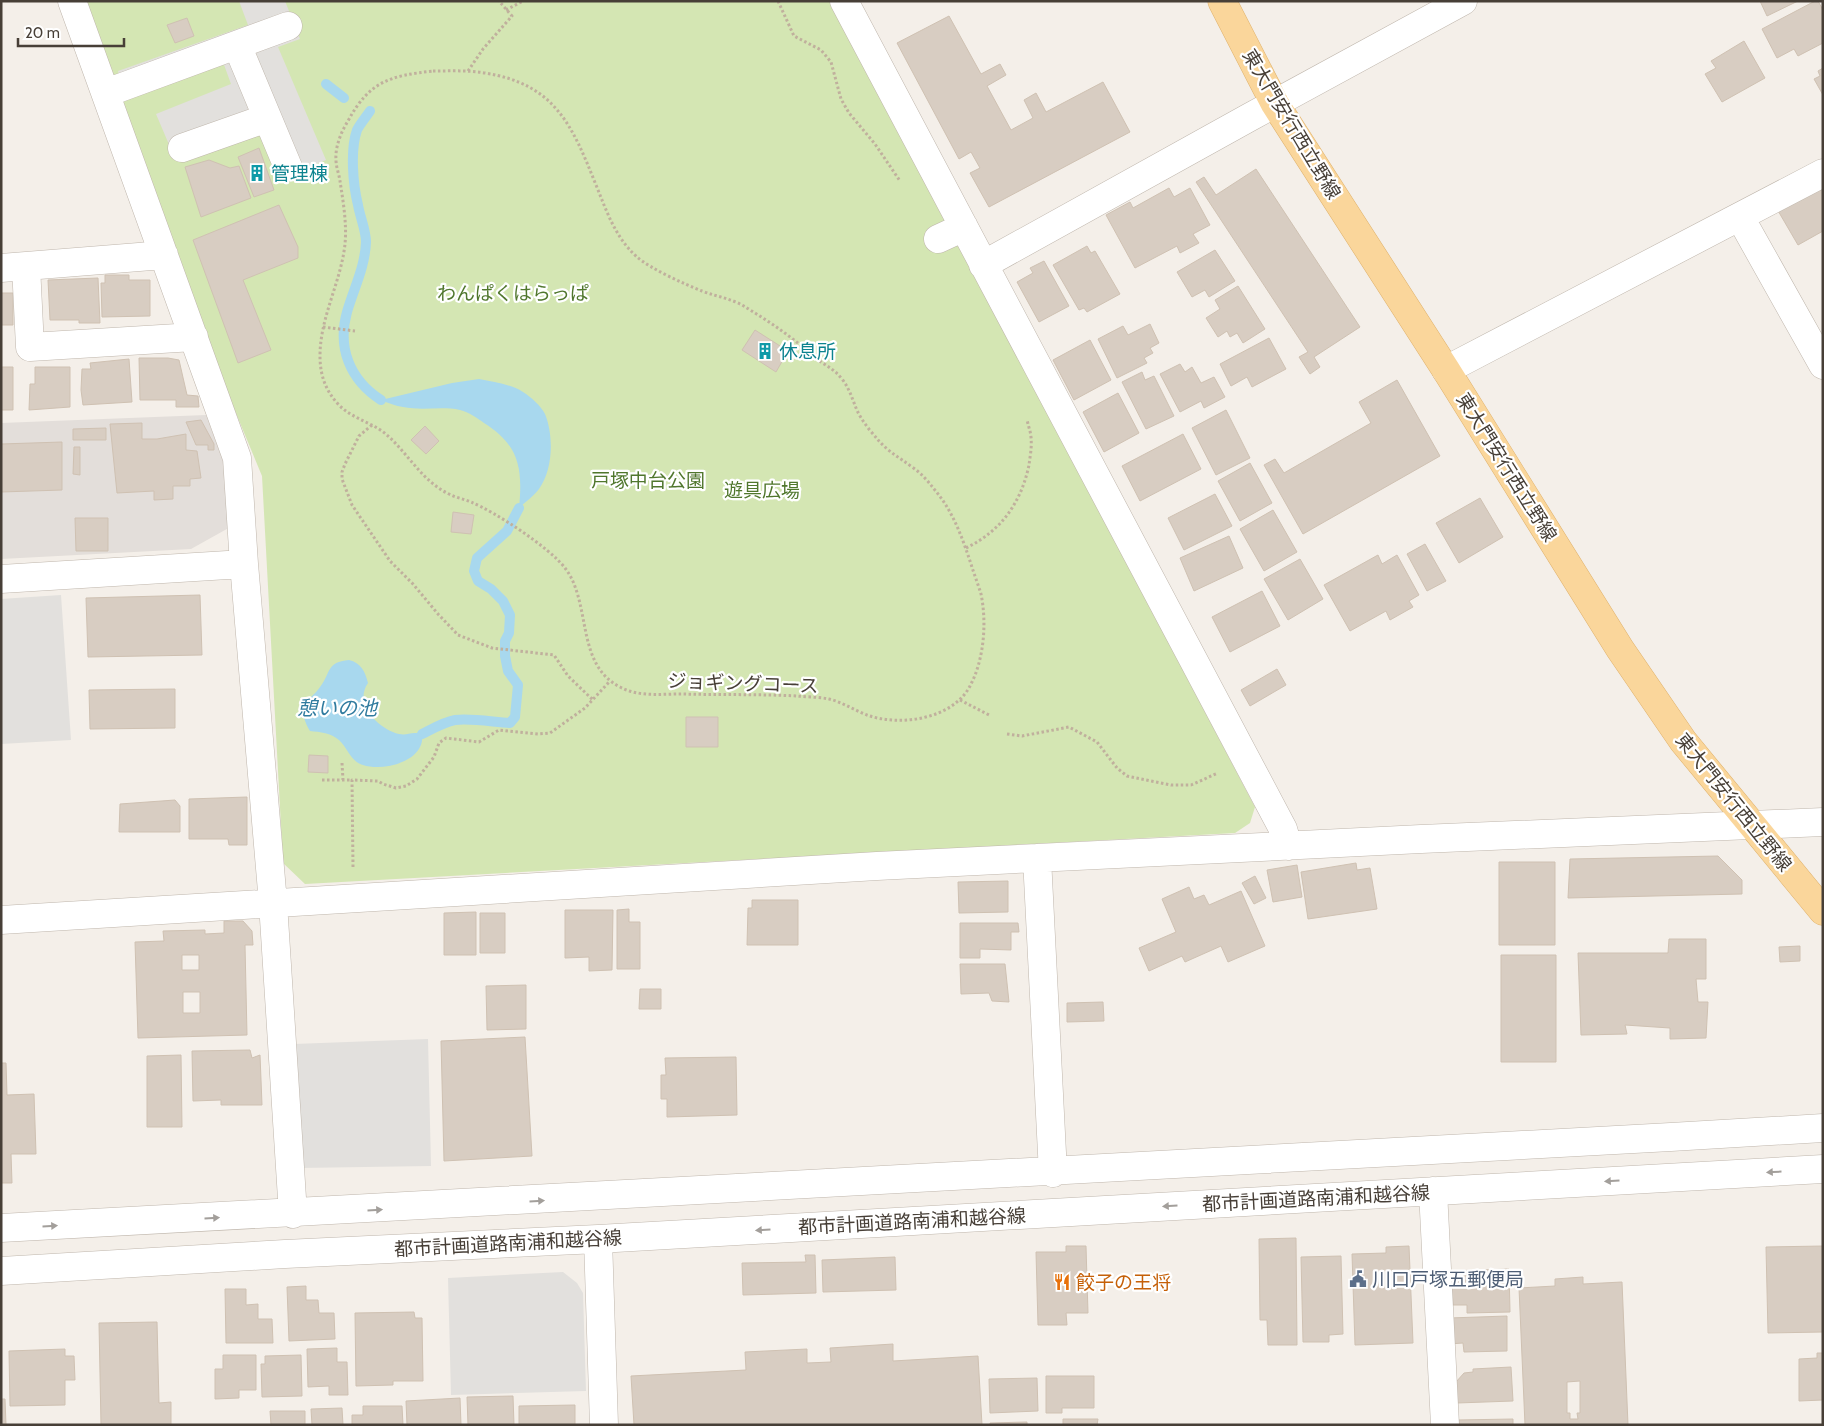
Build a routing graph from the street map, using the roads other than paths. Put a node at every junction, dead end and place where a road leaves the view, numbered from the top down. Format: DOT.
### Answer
graph roads {
  1 [pos="72,1"];
  2 [pos="844,1"];
  3 [pos="1222,1"];
  4 [pos="1464,1"];
  5 [pos="288,26"];
  6 [pos="237,45"];
  7 [pos="106,93"];
  8 [pos="1275,104"];
  9 [pos="267,118"];
  10 [pos="182,148"];
  11 [pos="288,166"];
  12 [pos="1823,173"];
  13 [pos="1740,217"];
  14 [pos="964,227"];
  15 [pos="938,239"];
  16 [pos="164,255"];
  17 [pos="983,265"];
  18 [pos="14,267"];
  19 [pos="194,337"];
  20 [pos="1823,365"];
  21 [pos="1446,370"];
  22 [pos="244,564"];
  23 [pos="1,579"];
  24 [pos="1823,822"];
  25 [pos="1751,824"];
  26 [pos="1288,846"];
  27 [pos="1037,858"];
  28 [pos="273,903"];
  29 [pos="1823,911"];
  30 [pos="1,920"];
  31 [pos="1823,1128"];
  32 [pos="1823,1169"];
  33 [pos="1053,1173"];
  34 [pos="1433,1192"];
  35 [pos="293,1214"];
  36 [pos="1,1228"];
  37 [pos="598,1239"];
  38 [pos="1,1271"];
  39 [pos="604,1425"];
  40 [pos="1445,1425"];
  1 -- 7 [label="street"];
  2 -- 14 [label="street"];
  3 -- 8 [label="main road, 東大門安行西立野線"];
  4 -- 8 [label="street"];
  5 -- 6 [label="street"];
  6 -- 7 [label="street"];
  6 -- 9 [label="street"];
  7 -- 16 [label="street"];
  8 -- 17 [label="street"];
  8 -- 21 [label="main road, 東大門安行西立野線"];
  9 -- 10 [label="street"];
  9 -- 11 [label="street"];
  12 -- 13 [label="street"];
  13 -- 20 [label="street"];
  13 -- 21 [label="street"];
  14 -- 15 [label="street"];
  14 -- 17 [label="street"];
  16 -- 18 [label="street"];
  16 -- 19 [label="street"];
  17 -- 26 [label="street"];
  18 -- 19 [label="street"];
  19 -- 22 [label="street"];
  21 -- 25 [label="main road, 東大門安行西立野線"];
  22 -- 23 [label="street"];
  22 -- 28 [label="street"];
  24 -- 25 [label="street"];
  25 -- 26 [label="street"];
  25 -- 29 [label="main road, 東大門安行西立野線"];
  26 -- 27 [label="street"];
  27 -- 28 [label="street"];
  27 -- 33 [label="street"];
  28 -- 30 [label="street"];
  28 -- 35 [label="street"];
  31 -- 33 [label="street, 都市計画道路南浦和越谷線"];
  32 -- 34 [label="street, 都市計画道路南浦和越谷線, one-way"];
  35 -- 33 [label="street, 都市計画道路南浦和越谷線, one-way"];
  34 -- 37 [label="street, 都市計画道路南浦和越谷線, one-way"];
  34 -- 40 [label="street"];
  36 -- 35 [label="street, 都市計画道路南浦和越谷線, one-way"];
  37 -- 38 [label="street, 都市計画道路南浦和越谷線"];
  37 -- 39 [label="street"];
}
